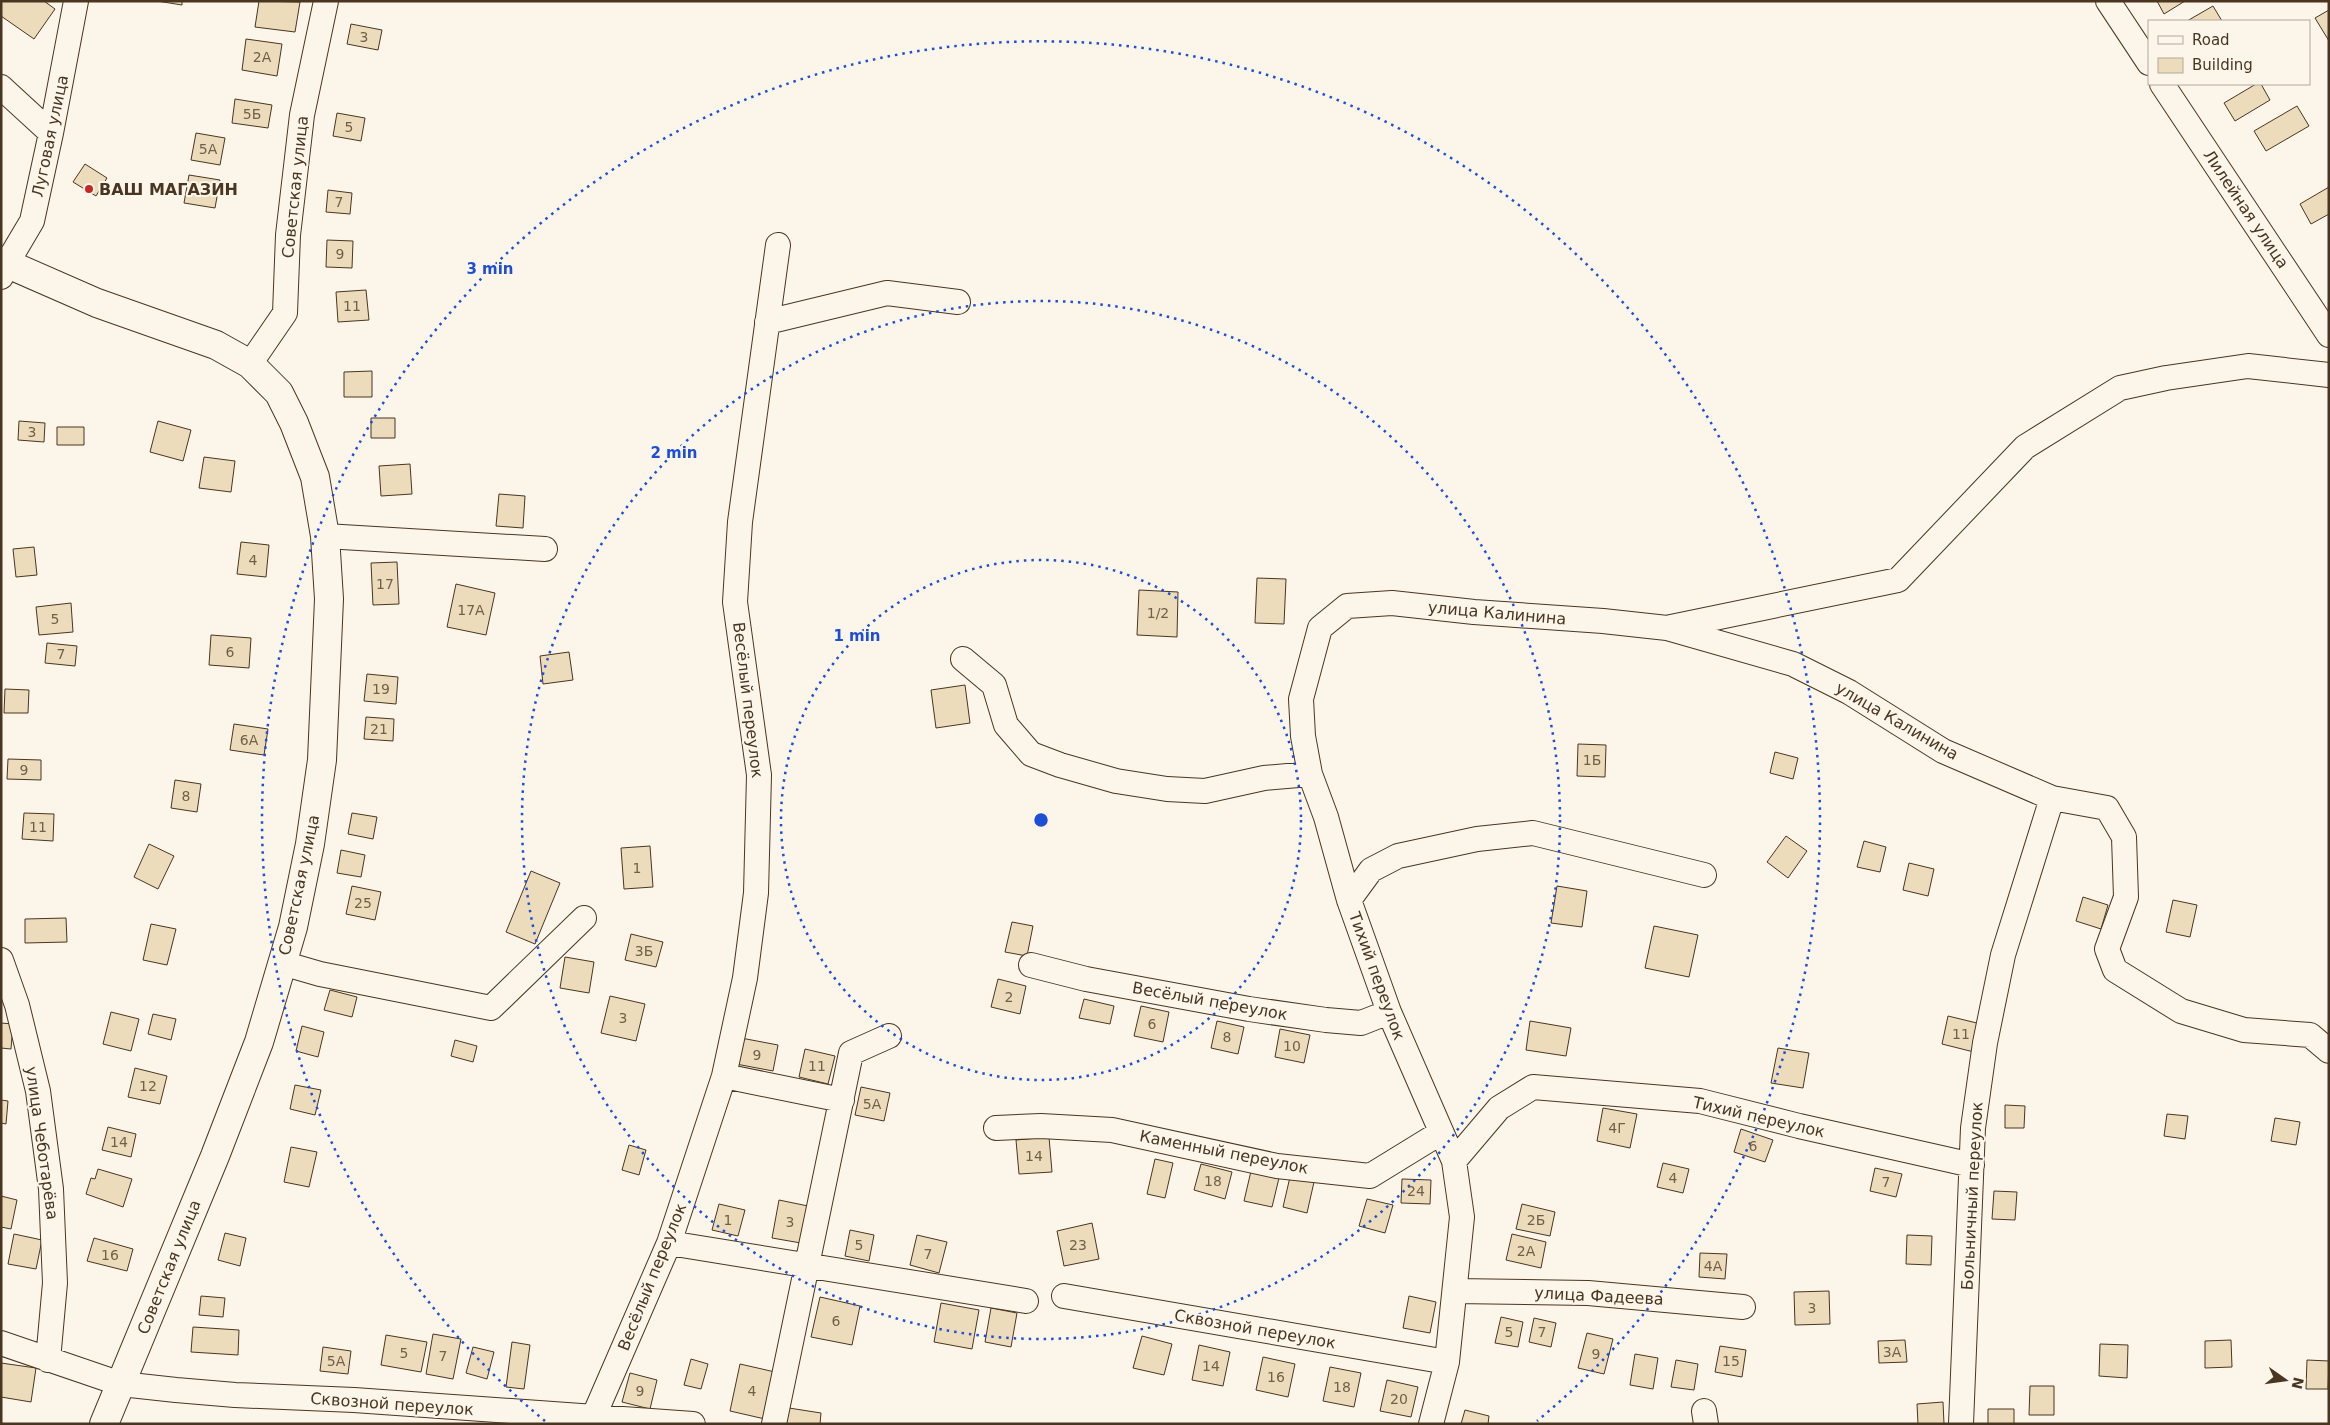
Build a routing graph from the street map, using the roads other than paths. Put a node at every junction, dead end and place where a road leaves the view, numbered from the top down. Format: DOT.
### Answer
graph roads {
  1 [pos="76,1"];
  2 [pos="326,1"];
  3 [pos="2108,1"];
  4 [pos="2148,61"];
  5 [pos="2163,85"];
  6 [pos="1,87"];
  7 [pos="51,134"];
  8 [pos="778,246"];
  9 [pos="3,268"];
  10 [pos="958,302"];
  11 [pos="767,322"];
  12 [pos="2329,335"];
  13 [pos="250,364"];
  14 [pos="2329,375"];
  15 [pos="325,536"];
  16 [pos="545,549"];
  17 [pos="1320,628"];
  18 [pos="1667,628"];
  19 [pos="963,660"];
  20 [pos="1310,774"];
  21 [pos="2052,798"];
  22 [pos="1704,875"];
  23 [pos="1349,900"];
  24 [pos="584,918"];
  25 [pos="1,960"];
  26 [pos="282,963"];
  27 [pos="1031,965"];
  28 [pos="1389,1012"];
  29 [pos="889,1036"];
  30 [pos="2329,1051"];
  31 [pos="724,1076"];
  32 [pos="842,1100"];
  33 [pos="996,1128"];
  34 [pos="1440,1133"];
  35 [pos="1454,1161"];
  36 [pos="1972,1166"];
  37 [pos="669,1244"];
  38 [pos="806,1264"];
  39 [pos="1455,1291"];
  40 [pos="1064,1296"];
  41 [pos="1026,1301"];
  42 [pos="1743,1307"];
  43 [pos="1,1343"];
  44 [pos="48,1360"];
  45 [pos="1447,1362"];
  46 [pos="121,1384"];
  47 [pos="593,1418"];
  48 [pos="104,1424"];
  49 [pos="693,1424"];
  50 [pos="774,1424"];
  51 [pos="1431,1424"];
  52 [pos="1961,1424"];
  1 -- 7 [label="street, Луговая улица"];
  2 -- 13 [label="street, Советская улица"];
  3 -- 4 [label="street"];
  5 -- 12 [label="street, Лилейная улица"];
  6 -- 7 [label="street"];
  7 -- 9 [label="street, Луговая улица"];
  8 -- 11 [label="street, Весёлый переулок"];
  9 -- 13 [label="main road, Советская улица"];
  10 -- 11 [label="street"];
  11 -- 31 [label="street, Весёлый переулок"];
  13 -- 15 [label="main road, Советская улица"];
  14 -- 18 [label="street"];
  15 -- 16 [label="street"];
  15 -- 26 [label="main road, Советская улица"];
  17 -- 18 [label="street, улица Калинина"];
  17 -- 20 [label="street, Тихий переулок"];
  18 -- 21 [label="street, улица Калинина"];
  19 -- 20 [label="street"];
  20 -- 23 [label="street, Тихий переулок"];
  21 -- 30 [label="street, улица Калинина"];
  21 -- 36 [label="street, Больничный переулок"];
  22 -- 23 [label="street, Тихий переулок"];
  23 -- 28 [label="street, Тихий переулок"];
  24 -- 26 [label="street"];
  25 -- 44 [label="street, улица Чеботарёва"];
  26 -- 46 [label="main road, Советская улица"];
  27 -- 28 [label="street, Весёлый переулок"];
  28 -- 34 [label="street, Тихий переулок"];
  29 -- 32 [label="street"];
  31 -- 32 [label="street"];
  31 -- 37 [label="street, Весёлый переулок"];
  32 -- 38 [label="street"];
  33 -- 34 [label="street, Каменный переулок"];
  34 -- 35 [label="street, Тихий переулок"];
  35 -- 36 [label="street, Тихий переулок"];
  35 -- 39 [label="street, Тихий переулок"];
  36 -- 52 [label="street, Больничный переулок"];
  37 -- 38 [label="street"];
  37 -- 47 [label="street, Весёлый переулок"];
  38 -- 41 [label="street"];
  38 -- 50 [label="street"];
  39 -- 42 [label="street, улица Фадеева"];
  39 -- 45 [label="street, Тихий переулок"];
  40 -- 45 [label="street, Сквозной переулок"];
  43 -- 44 [label="street"];
  44 -- 46 [label="street"];
  45 -- 51 [label="street, Тихий переулок"];
  46 -- 47 [label="street, Сквозной переулок"];
  46 -- 48 [label="main road, Советская улица"];
  47 -- 49 [label="street, Сквозной переулок"];
}
